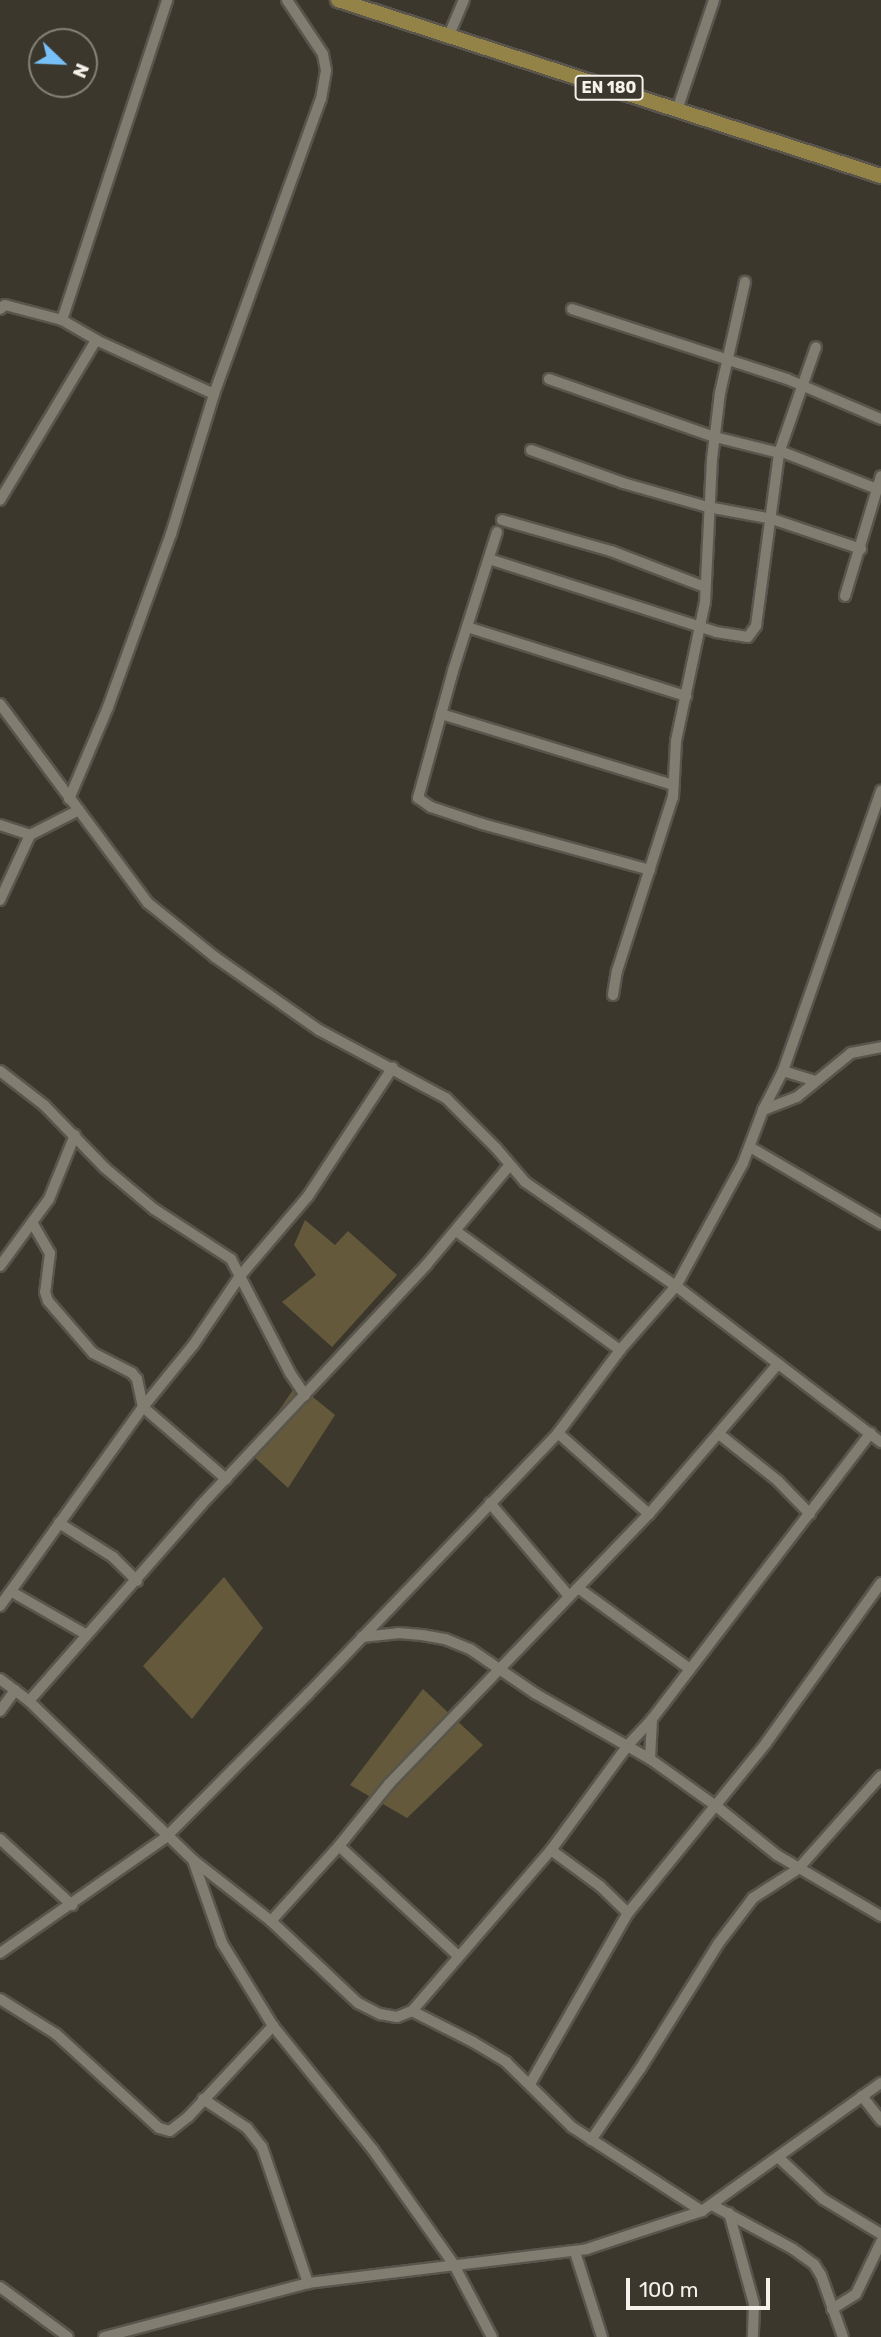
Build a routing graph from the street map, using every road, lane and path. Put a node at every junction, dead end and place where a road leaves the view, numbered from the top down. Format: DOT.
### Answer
graph roads {
  1 [pos="167,0"];
  2 [pos="287,0"];
  3 [pos="338,0"];
  4 [pos="464,0"];
  5 [pos="714,0"];
  6 [pos="449,35"];
  7 [pos="677,110"];
  8 [pos="881,176"];
  9 [pos="744,282"];
  10 [pos="0,309"];
  11 [pos="572,309"];
  12 [pos="62,320"];
  13 [pos="96,340"];
  14 [pos="816,347"];
  15 [pos="727,358"];
  16 [pos="549,379"];
  17 [pos="805,385"];
  18 [pos="214,394"];
  19 [pos="881,419"];
  20 [pos="715,437"];
  21 [pos="531,450"];
  22 [pos="780,452"];
  23 [pos="881,476"];
  24 [pos="877,489"];
  25 [pos="0,500"];
  26 [pos="708,507"];
  27 [pos="772,519"];
  28 [pos="502,520"];
  29 [pos="498,532"];
  30 [pos="861,549"];
  31 [pos="489,559"];
  32 [pos="705,587"];
  33 [pos="845,596"];
  34 [pos="700,625"];
  35 [pos="467,627"];
  36 [pos="685,696"];
  37 [pos="0,704"];
  38 [pos="441,714"];
  39 [pos="673,785"];
  40 [pos="881,792"];
  41 [pos="69,799"];
  42 [pos="79,810"];
  43 [pos="0,825"];
  44 [pos="30,835"];
  45 [pos="650,870"];
  46 [pos="0,900"];
  47 [pos="613,995"];
  48 [pos="881,1046"];
  49 [pos="393,1068"];
  50 [pos="0,1071"];
  51 [pos="783,1071"];
  52 [pos="815,1081"];
  53 [pos="763,1110"];
  54 [pos="75,1135"];
  55 [pos="750,1147"];
  56 [pos="509,1166"];
  57 [pos="33,1224"];
  58 [pos="881,1224"];
  59 [pos="456,1231"];
  60 [pos="0,1266"];
  61 [pos="240,1276"];
  62 [pos="676,1286"];
  63 [pos="620,1350"];
  64 [pos="778,1364"];
  65 [pos="305,1395"];
  66 [pos="142,1407"];
  67 [pos="558,1433"];
  68 [pos="871,1433"];
  69 [pos="719,1434"];
  70 [pos="881,1442"];
  71 [pos="226,1479"];
  72 [pos="490,1503"];
  73 [pos="649,1514"];
  74 [pos="810,1514"];
  75 [pos="58,1523"];
  76 [pos="137,1581"];
  77 [pos="881,1583"];
  78 [pos="578,1588"];
  79 [pos="12,1592"];
  80 [pos="569,1596"];
  81 [pos="0,1606"];
  82 [pos="87,1635"];
  83 [pos="362,1637"];
  84 [pos="690,1669"];
  85 [pos="498,1671"];
  86 [pos="0,1679"];
  87 [pos="15,1690"];
  88 [pos="29,1701"];
  89 [pos="0,1711"];
  90 [pos="652,1719"];
  91 [pos="628,1745"];
  92 [pos="650,1759"];
  93 [pos="881,1776"];
  94 [pos="716,1806"];
  95 [pos="166,1837"];
  96 [pos="0,1839"];
  97 [pos="339,1846"];
  98 [pos="551,1850"];
  99 [pos="194,1860"];
  100 [pos="798,1869"];
  101 [pos="72,1905"];
  102 [pos="628,1913"];
  103 [pos="881,1916"];
  104 [pos="271,1921"];
  105 [pos="0,1953"];
  106 [pos="458,1956"];
  107 [pos="0,1999"];
  108 [pos="412,2011"];
  109 [pos="273,2026"];
  110 [pos="881,2083"];
  111 [pos="530,2084"];
  112 [pos="863,2096"];
  113 [pos="203,2099"];
  114 [pos="881,2120"];
  115 [pos="591,2140"];
  116 [pos="778,2157"];
  117 [pos="707,2208"];
  118 [pos="729,2213"];
  119 [pos="881,2234"];
  120 [pos="881,2242"];
  121 [pos="575,2252"];
  122 [pos="454,2265"];
  123 [pos="308,2283"];
  124 [pos="0,2287"];
  125 [pos="832,2309"];
  126 [pos="109,2336"];
  127 [pos="68,2337"];
  128 [pos="492,2337"];
  129 [pos="602,2337"];
  130 [pos="753,2337"];
  131 [pos="844,2337"];
  1 -- 12 [label="street"];
  2 -- 18 [label="street"];
  3 -- 6 [label="main road, EN 180"];
  4 -- 6 [label="street"];
  5 -- 7 [label="street"];
  6 -- 7 [label="main road, EN 180"];
  7 -- 8 [label="main road, EN 180"];
  9 -- 15 [label="street"];
  10 -- 12 [label="street"];
  11 -- 15 [label="street"];
  12 -- 13 [label="street"];
  13 -- 18 [label="street"];
  13 -- 25 [label="street"];
  14 -- 17 [label="street"];
  15 -- 17 [label="street"];
  15 -- 20 [label="street"];
  16 -- 20 [label="street"];
  17 -- 19 [label="street"];
  17 -- 22 [label="street"];
  18 -- 41 [label="street"];
  20 -- 22 [label="street"];
  20 -- 26 [label="street"];
  21 -- 26 [label="street"];
  22 -- 24 [label="street"];
  22 -- 27 [label="street"];
  23 -- 24 [label="street"];
  24 -- 30 [label="street"];
  26 -- 27 [label="street"];
  26 -- 32 [label="street"];
  27 -- 30 [label="street"];
  27 -- 34 [label="street"];
  28 -- 32 [label="street"];
  29 -- 31 [label="street"];
  30 -- 33 [label="street"];
  31 -- 34 [label="street"];
  31 -- 35 [label="street"];
  32 -- 34 [label="street"];
  34 -- 36 [label="street"];
  35 -- 36 [label="street"];
  35 -- 38 [label="street"];
  36 -- 39 [label="street"];
  37 -- 41 [label="street"];
  38 -- 39 [label="street"];
  38 -- 45 [label="street"];
  39 -- 45 [label="street"];
  40 -- 51 [label="street"];
  41 -- 42 [label="street"];
  42 -- 44 [label="street"];
  42 -- 49 [label="street"];
  43 -- 44 [label="street"];
  44 -- 46 [label="street"];
  45 -- 47 [label="street"];
  48 -- 52 [label="street"];
  49 -- 56 [label="street"];
  49 -- 61 [label="street"];
  50 -- 54 [label="street"];
  51 -- 52 [label="street"];
  51 -- 53 [label="street"];
  52 -- 53 [label="street"];
  53 -- 55 [label="street"];
  54 -- 57 [label="street"];
  54 -- 61 [label="street"];
  55 -- 58 [label="street"];
  55 -- 62 [label="street"];
  56 -- 59 [label="street"];
  56 -- 62 [label="street"];
  57 -- 60 [label="street"];
  57 -- 66 [label="street"];
  59 -- 63 [label="street"];
  59 -- 65 [label="street"];
  61 -- 65 [label="street"];
  61 -- 66 [label="street"];
  62 -- 63 [label="street"];
  62 -- 64 [label="street"];
  63 -- 67 [label="street"];
  64 -- 68 [label="street"];
  64 -- 69 [label="street"];
  65 -- 71 [label="street"];
  66 -- 71 [label="street"];
  66 -- 75 [label="street"];
  67 -- 72 [label="street"];
  67 -- 73 [label="street"];
  68 -- 70 [label="street"];
  68 -- 74 [label="street"];
  69 -- 73 [label="street"];
  69 -- 74 [label="street"];
  71 -- 76 [label="street"];
  72 -- 80 [label="street"];
  72 -- 83 [label="street"];
  73 -- 78 [label="street"];
  74 -- 84 [label="street"];
  75 -- 76 [label="street"];
  75 -- 79 [label="street"];
  76 -- 82 [label="street"];
  77 -- 94 [label="street"];
  78 -- 80 [label="street"];
  78 -- 84 [label="street"];
  79 -- 81 [label="street"];
  79 -- 82 [label="street"];
  80 -- 85 [label="street"];
  82 -- 88 [label="street"];
  83 -- 85 [label="street"];
  83 -- 95 [label="street"];
  84 -- 90 [label="street"];
  85 -- 91 [label="street"];
  85 -- 97 [label="street"];
  86 -- 87 [label="street"];
  87 -- 88 [label="street"];
  87 -- 89 [label="street"];
  88 -- 95 [label="street"];
  90 -- 91 [label="street"];
  90 -- 92 [label="street"];
  91 -- 92 [label="street"];
  91 -- 98 [label="street"];
  92 -- 94 [label="street"];
  93 -- 100 [label="street"];
  94 -- 100 [label="street"];
  94 -- 102 [label="street"];
  95 -- 99 [label="street"];
  95 -- 101 [label="street"];
  96 -- 101 [label="street"];
  97 -- 104 [label="street"];
  97 -- 106 [label="street"];
  98 -- 102 [label="street"];
  98 -- 106 [label="street"];
  99 -- 104 [label="street"];
  99 -- 109 [label="street"];
  100 -- 103 [label="street"];
  100 -- 115 [label="street"];
  101 -- 105 [label="street"];
  102 -- 111 [label="street"];
  104 -- 108 [label="street"];
  106 -- 108 [label="street"];
  107 -- 113 [label="street"];
  108 -- 111 [label="street"];
  109 -- 113 [label="street"];
  109 -- 122 [label="street"];
  110 -- 112 [label="street"];
  111 -- 115 [label="street"];
  112 -- 114 [label="street"];
  112 -- 116 [label="street"];
  113 -- 123 [label="street"];
  115 -- 117 [label="street"];
  116 -- 117 [label="street"];
  116 -- 119 [label="street"];
  117 -- 118 [label="street"];
  117 -- 121 [label="street"];
  118 -- 125 [label="street"];
  118 -- 130 [label="street"];
  120 -- 125 [label="street"];
  121 -- 122 [label="street"];
  121 -- 129 [label="street"];
  122 -- 123 [label="street"];
  122 -- 128 [label="street"];
  123 -- 126 [label="street"];
  124 -- 127 [label="street"];
  125 -- 131 [label="street"];
}
